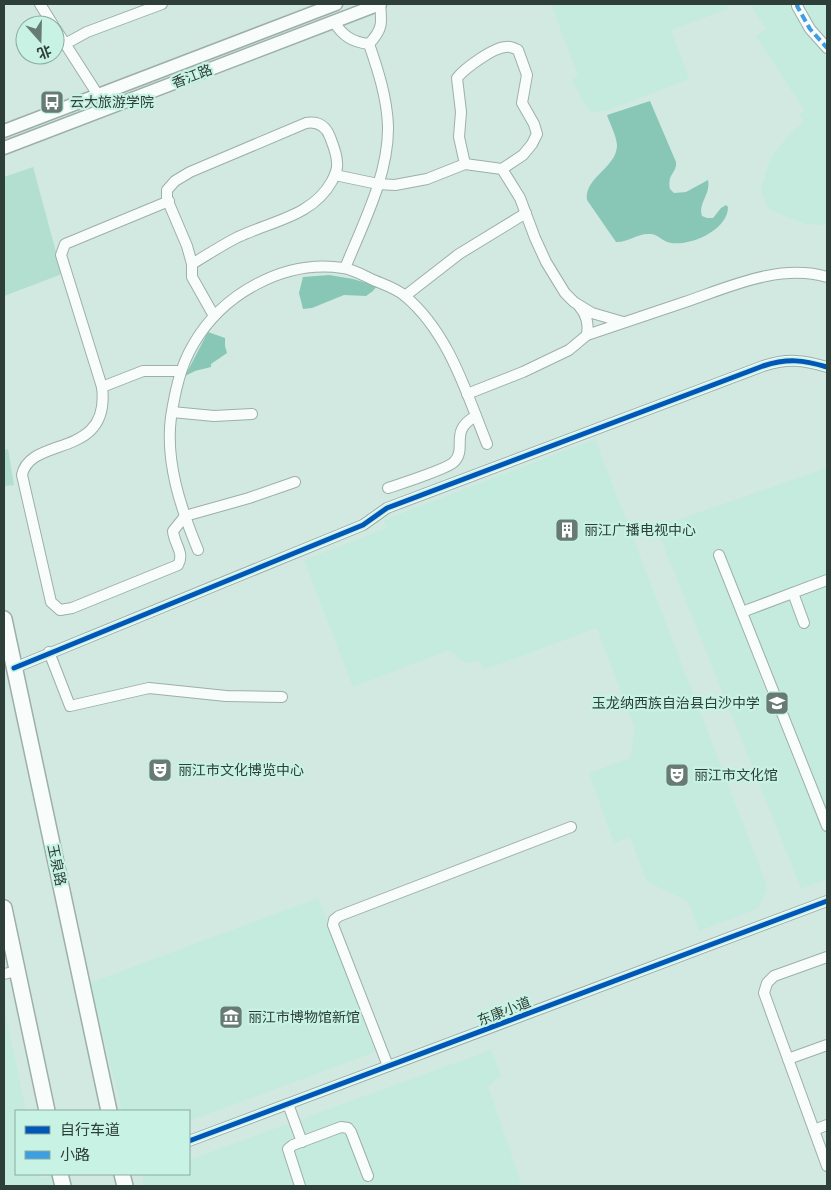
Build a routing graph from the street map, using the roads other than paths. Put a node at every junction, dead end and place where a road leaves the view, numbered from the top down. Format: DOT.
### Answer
graph roads {
  1 [pos="40,4"];
  2 [pos="162,4"];
  3 [pos="336,4"];
  4 [pos="380,4"];
  5 [pos="798,4"];
  6 [pos="47,15"];
  7 [pos="334,22"];
  8 [pos="65,44"];
  9 [pos="369,44"];
  10 [pos="827,48"];
  11 [pos="98,95"];
  12 [pos="4,131"];
  13 [pos="4,148"];
  14 [pos="465,164"];
  15 [pos="502,169"];
  16 [pos="335,175"];
  17 [pos="378,184"];
  18 [pos="169,201"];
  19 [pos="526,213"];
  20 [pos="192,264"];
  21 [pos="345,268"];
  22 [pos="827,277"];
  23 [pos="405,296"];
  24 [pos="578,306"];
  25 [pos="214,316"];
  26 [pos="624,322"];
  27 [pos="586,335"];
  28 [pos="827,368"];
  29 [pos="181,370"];
  30 [pos="102,387"];
  31 [pos="467,394"];
  32 [pos="172,412"];
  33 [pos="252,414"];
  34 [pos="476,416"];
  35 [pos="487,444"];
  36 [pos="295,482"];
  37 [pos="388,488"];
  38 [pos="185,516"];
  39 [pos="198,550"];
  40 [pos="719,555"];
  41 [pos="827,580"];
  42 [pos="793,593"];
  43 [pos="742,612"];
  44 [pos="4,619"];
  45 [pos="804,623"];
  46 [pos="49,652"];
  47 [pos="9,667"];
  48 [pos="282,697"];
  49 [pos="827,826"];
  50 [pos="571,827"];
  51 [pos="827,901"];
  52 [pos="4,908"];
  53 [pos="827,957"];
  54 [pos="10,972"];
  55 [pos="827,1044"];
  56 [pos="788,1059"];
  57 [pos="388,1066"];
  58 [pos="288,1104"];
  59 [pos="47,1110"];
  60 [pos="109,1110"];
  61 [pos="827,1125"];
  62 [pos="814,1130"];
  63 [pos="190,1141"];
  64 [pos="302,1142"];
  65 [pos="827,1166"];
  66 [pos="368,1176"];
  67 [pos="300,1186"];
  1 -- 6 [label="street"];
  2 -- 8 [label="street"];
  3 -- 11 [label="main road, 香江路"];
  4 -- 7 [label="main road, 香江路"];
  4 -- 9 [label="street"];
  5 -- 10 [label="street"];
  7 -- 9 [label="street"];
  7 -- 13 [label="main road, 香江路"];
  8 -- 11 [label="street"];
  9 -- 17 [label="street"];
  11 -- 12 [label="main road, 香江路"];
  14 -- 15 [label="street"];
  14 -- 15 [label="street"];
  14 -- 17 [label="street"];
  15 -- 19 [label="street"];
  16 -- 17 [label="street"];
  16 -- 18 [label="street"];
  16 -- 20 [label="street"];
  17 -- 21 [label="street"];
  18 -- 20 [label="street"];
  18 -- 30 [label="street"];
  19 -- 23 [label="street"];
  19 -- 24 [label="street"];
  20 -- 25 [label="street"];
  21 -- 23 [label="street"];
  21 -- 25 [label="street"];
  22 -- 26 [label="street"];
  23 -- 31 [label="street"];
  24 -- 26 [label="street"];
  24 -- 27 [label="street"];
  25 -- 29 [label="street"];
  26 -- 27 [label="street"];
  27 -- 31 [label="street"];
  28 -- 46 [label="street"];
  29 -- 30 [label="street"];
  29 -- 32 [label="street"];
  30 -- 38 [label="street"];
  31 -- 34 [label="street"];
  32 -- 33 [label="street"];
  32 -- 38 [label="street"];
  34 -- 35 [label="street"];
  34 -- 37 [label="street"];
  36 -- 38 [label="street"];
  38 -- 39 [label="street"];
  40 -- 43 [label="street"];
  41 -- 42 [label="street"];
  42 -- 43 [label="street"];
  42 -- 45 [label="street"];
  43 -- 49 [label="street"];
  44 -- 47 [label="highway, 玉泉路"];
  46 -- 47 [label="street"];
  46 -- 48 [label="street"];
  47 -- 60 [label="highway, 玉泉路"];
  50 -- 57 [label="street"];
  51 -- 57 [label="street, 东康小道"];
  52 -- 54 [label="highway"];
  53 -- 56 [label="street"];
  54 -- 59 [label="highway"];
  55 -- 56 [label="street"];
  56 -- 62 [label="street"];
  57 -- 58 [label="street, 东康小道"];
  58 -- 63 [label="street, 东康小道"];
  58 -- 64 [label="street"];
  61 -- 62 [label="street"];
  62 -- 65 [label="street"];
  64 -- 66 [label="street"];
  64 -- 67 [label="street"];
}
